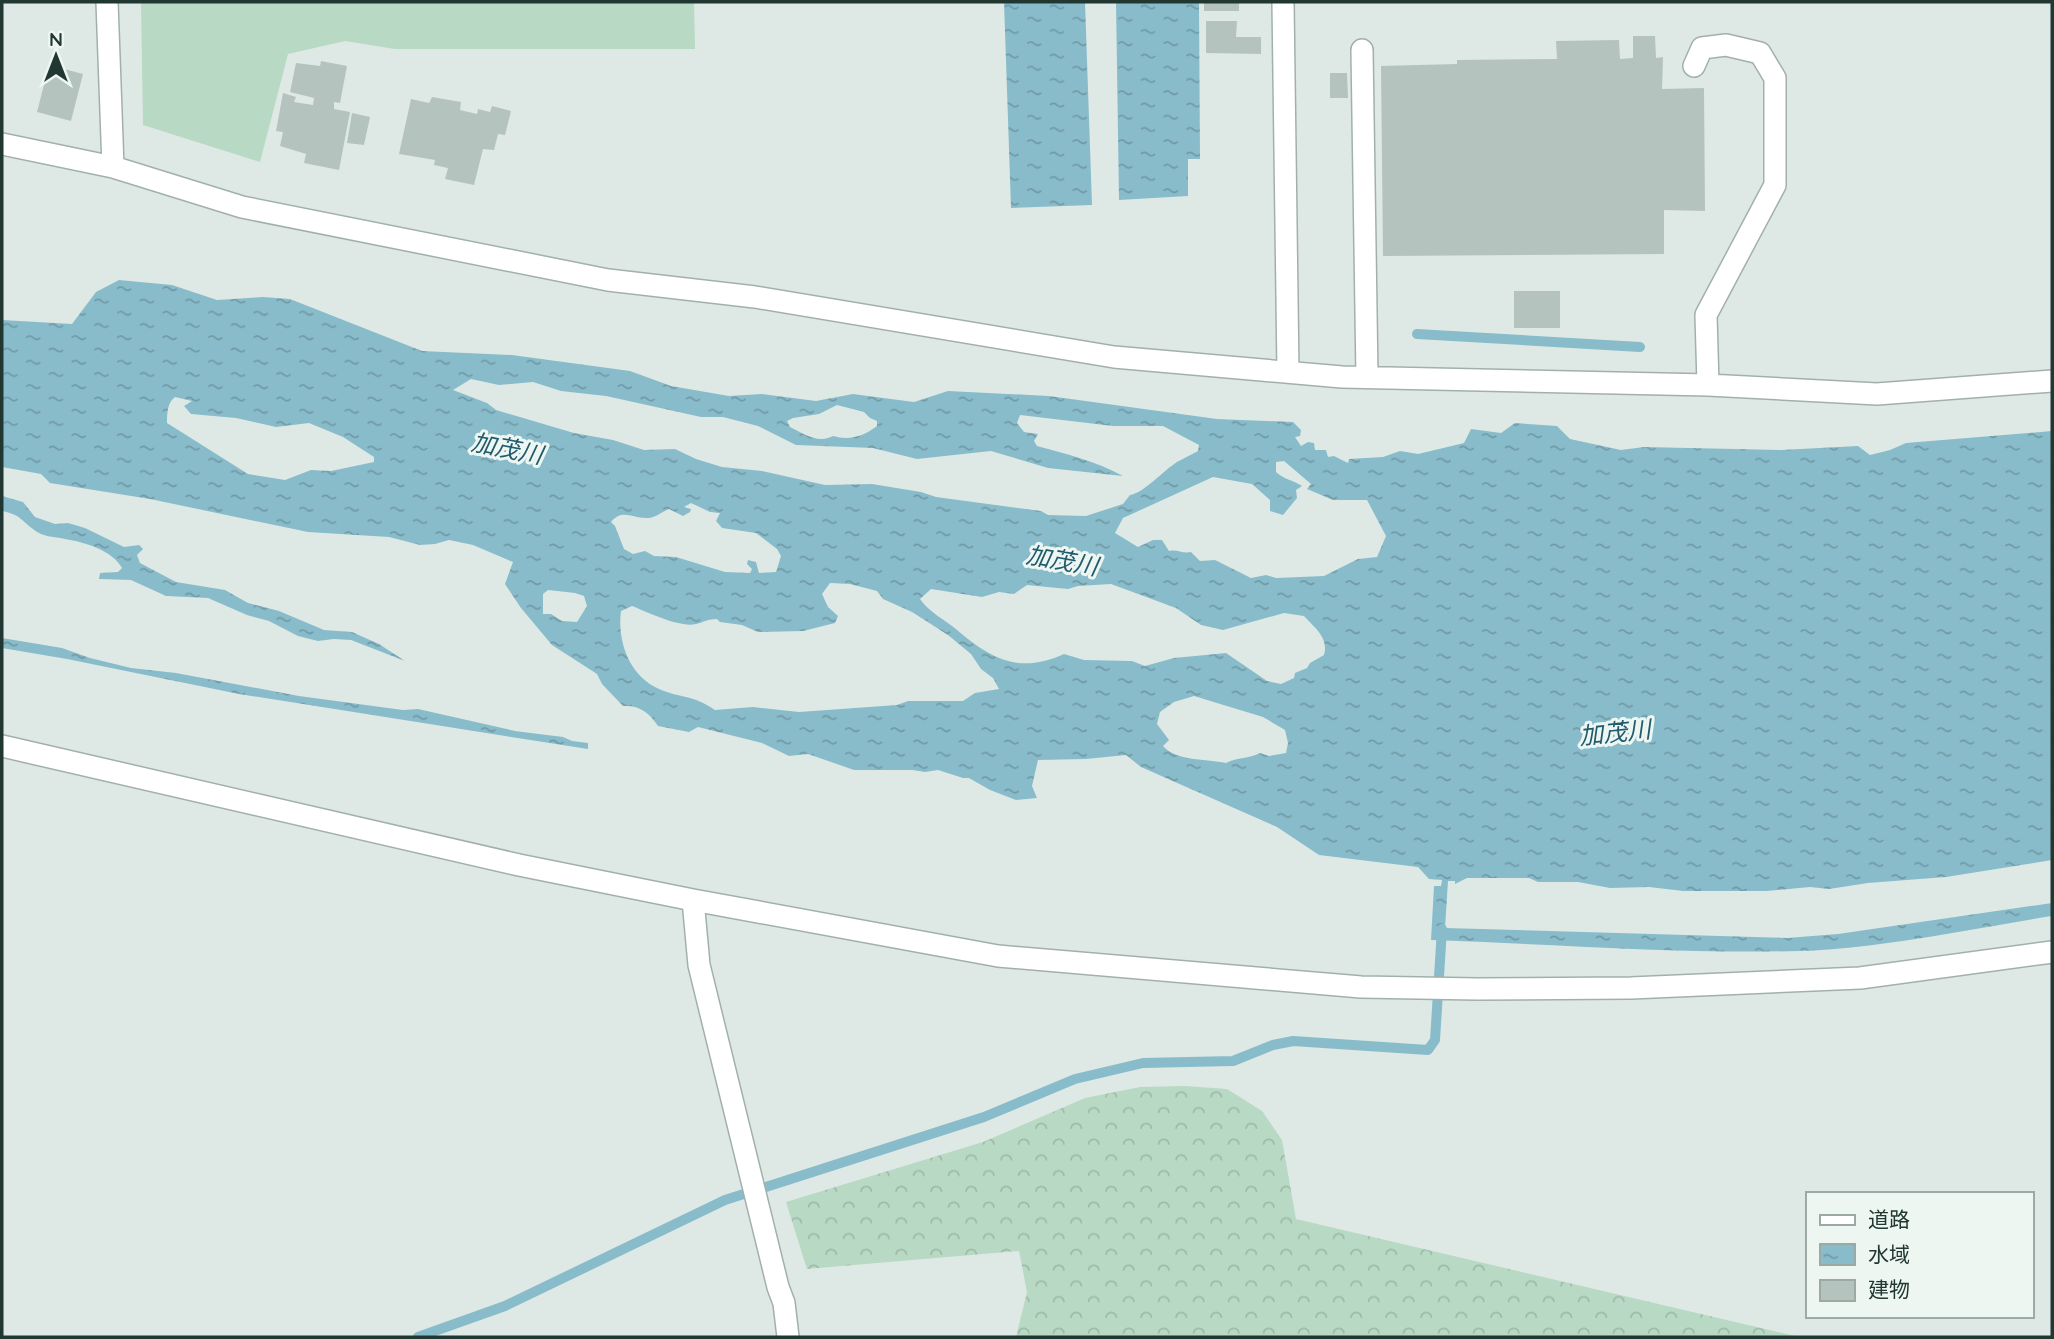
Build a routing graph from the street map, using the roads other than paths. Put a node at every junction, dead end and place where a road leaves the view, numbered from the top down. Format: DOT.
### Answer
graph roads {
  1 [pos="107,2"];
  2 [pos="1283,2"];
  3 [pos="1362,50"];
  4 [pos="1694,66"];
  5 [pos="2,144"];
  6 [pos="113,167"];
  7 [pos="1288,372"];
  8 [pos="1367,377"];
  9 [pos="2052,381"];
  10 [pos="1708,385"];
  11 [pos="2,746"];
  12 [pos="693,900"];
  13 [pos="2052,952"];
  14 [pos="788,1337"];
  1 -- 6 [label="street"];
  2 -- 7 [label="street"];
  3 -- 8 [label="street"];
  4 -- 10 [label="street"];
  5 -- 6 [label="street"];
  6 -- 7 [label="street"];
  7 -- 8 [label="street"];
  8 -- 10 [label="street"];
  9 -- 10 [label="street"];
  11 -- 12 [label="street"];
  12 -- 13 [label="street"];
  12 -- 14 [label="street"];
}
